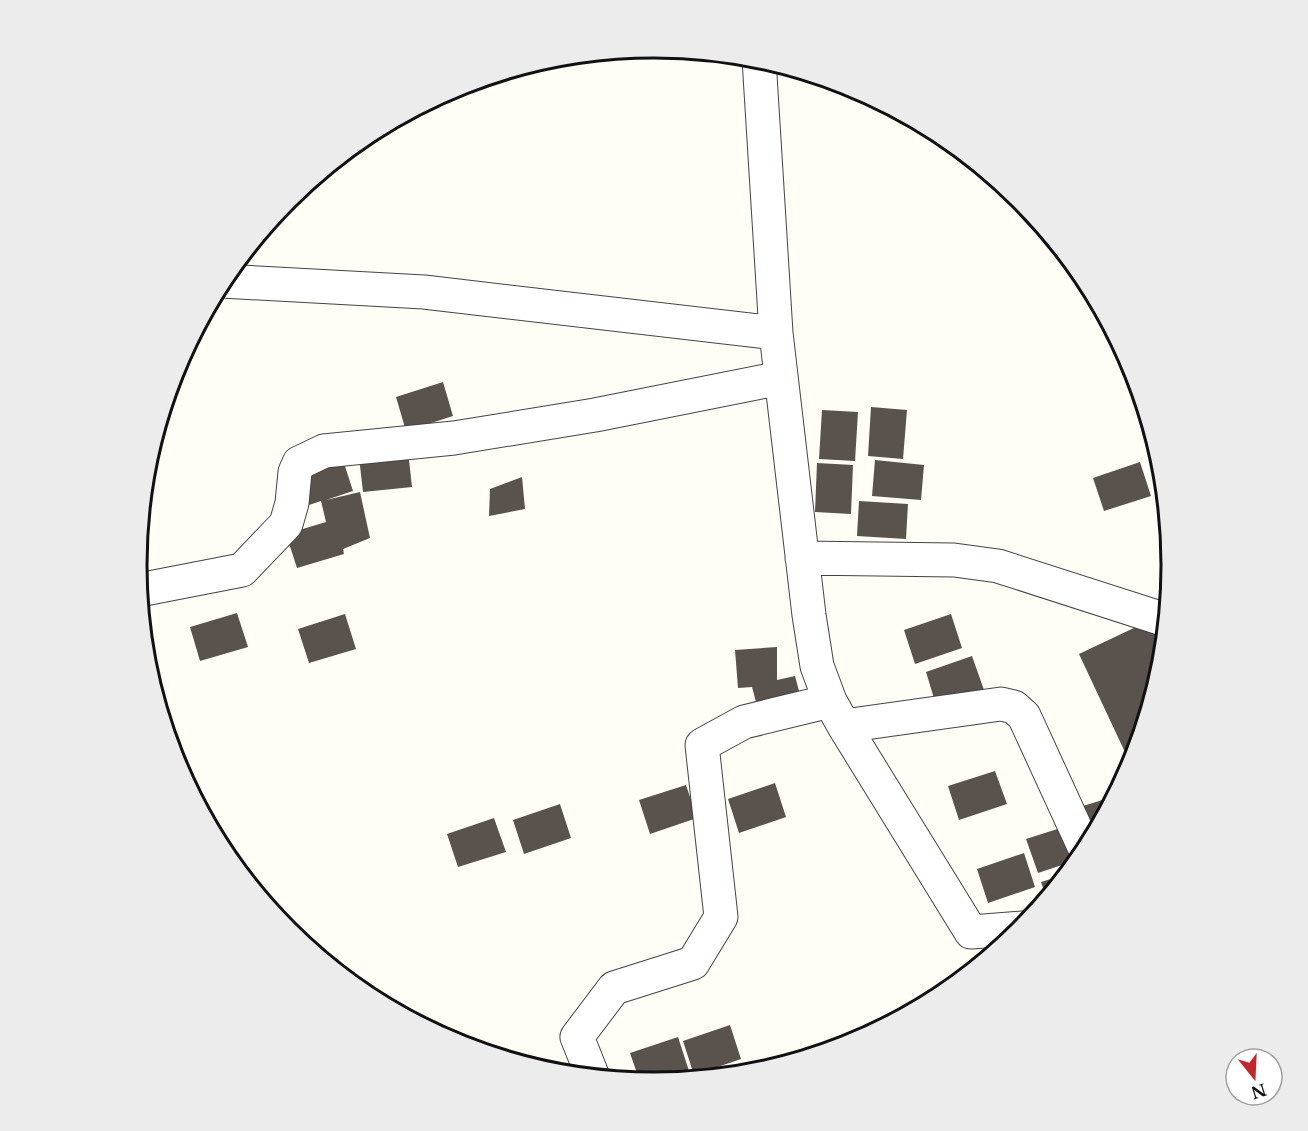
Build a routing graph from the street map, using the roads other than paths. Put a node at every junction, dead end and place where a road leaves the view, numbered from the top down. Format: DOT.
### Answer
graph roads {
  1 [pos="760,70"];
  2 [pos="234,282"];
  3 [pos="776,333"];
  4 [pos="782,378"];
  5 [pos="802,558"];
  6 [pos="148,588"];
  7 [pos="1158,618"];
  8 [pos="837,714"];
  9 [pos="1081,839"];
  10 [pos="1008,928"];
  11 [pos="589,1068"];
  1 -- 3 [label="street"];
  2 -- 3 [label="street"];
  3 -- 4 [label="street"];
  4 -- 5 [label="street"];
  4 -- 6 [label="street"];
  5 -- 7 [label="street"];
  5 -- 8 [label="street"];
  8 -- 9 [label="street"];
  8 -- 10 [label="street"];
  8 -- 11 [label="street"];
}
